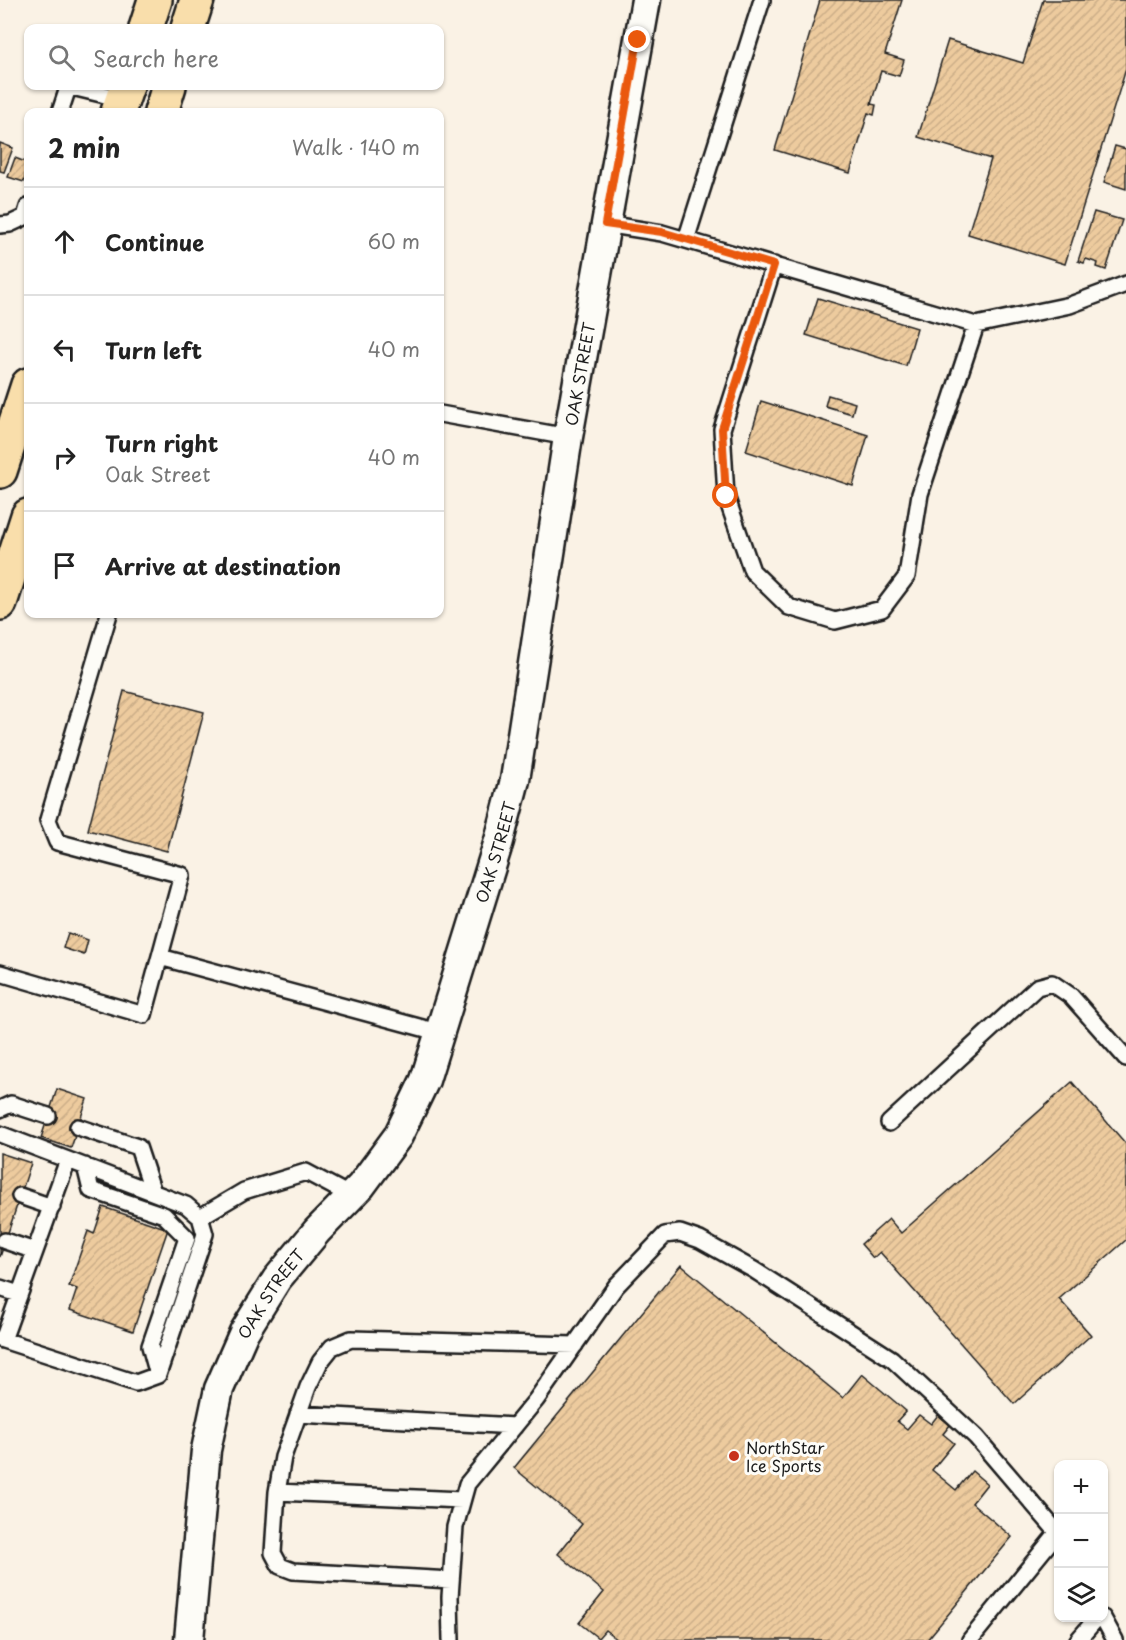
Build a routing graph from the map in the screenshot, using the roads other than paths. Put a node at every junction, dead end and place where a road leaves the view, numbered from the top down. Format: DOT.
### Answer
graph roads {
  1 [pos="155,0"];
  2 [pos="197,0"];
  3 [pos="646,0"];
  4 [pos="762,0"];
  5 [pos="147,24"];
  6 [pos="189,24"];
  7 [pos="68,90"];
  8 [pos="84,90"];
  9 [pos="168,90"];
  10 [pos="122,99"];
  11 [pos="61,108"];
  12 [pos="162,108"];
  13 [pos="24,216"];
  14 [pos="605,224"];
  15 [pos="0,225"];
  16 [pos="686,240"];
  17 [pos="774,265"];
  18 [pos="1126,284"];
  19 [pos="976,325"];
  20 [pos="24,393"];
  21 [pos="444,415"];
  22 [pos="6,429"];
  23 [pos="568,438"];
  24 [pos="0,471"];
  25 [pos="24,528"];
  26 [pos="0,603"];
  27 [pos="108,618"];
  28 [pos="160,957"];
  29 [pos="0,973"];
  30 [pos="441,1033"];
  31 [pos="1126,1058"];
  32 [pos="0,1110"];
  33 [pos="48,1116"];
  34 [pos="889,1123"];
  35 [pos="78,1127"];
  36 [pos="0,1134"];
  37 [pos="68,1160"];
  38 [pos="84,1166"];
  39 [pos="153,1192"];
  40 [pos="20,1196"];
  41 [pos="351,1196"];
  42 [pos="52,1207"];
  43 [pos="200,1217"];
  44 [pos="5,1241"];
  45 [pos="35,1251"];
  46 [pos="0,1288"];
  47 [pos="19,1294"];
  48 [pos="1,1340"];
  49 [pos="575,1345"];
  50 [pos="158,1375"];
  51 [pos="298,1414"];
  52 [pos="515,1426"];
  53 [pos="277,1492"];
  54 [pos="462,1500"];
  55 [pos="1054,1528"];
  56 [pos="1054,1538"];
  57 [pos="451,1580"];
  58 [pos="1093,1622"];
  59 [pos="1106,1622"];
  60 [pos="189,1640"];
  61 [pos="451,1640"];
  62 [pos="970,1640"];
  63 [pos="1078,1640"];
  64 [pos="1115,1640"];
  1 -- 5 [label="highway"];
  2 -- 6 [label="highway"];
  3 -- 14 [label="street, OAK STREET"];
  4 -- 16 [label="lane"];
  7 -- 11 [label="lane"];
  8 -- 10 [label="lane"];
  9 -- 12 [label="highway"];
  13 -- 15 [label="lane"];
  14 -- 16 [label="lane"];
  14 -- 23 [label="street, OAK STREET"];
  16 -- 17 [label="lane"];
  17 -- 19 [label="lane"];
  17 -- 19 [label="lane"];
  18 -- 19 [label="lane"];
  20 -- 22 [label="highway"];
  21 -- 23 [label="lane"];
  22 -- 24 [label="highway"];
  23 -- 30 [label="street, OAK STREET"];
  25 -- 26 [label="highway"];
  27 -- 28 [label="lane"];
  28 -- 29 [label="lane"];
  28 -- 30 [label="lane"];
  30 -- 41 [label="street, OAK STREET"];
  31 -- 34 [label="lane"];
  32 -- 33 [label="lane"];
  35 -- 39 [label="lane"];
  36 -- 37 [label="lane"];
  37 -- 38 [label="lane"];
  37 -- 42 [label="lane"];
  38 -- 39 [label="lane"];
  38 -- 50 [label="lane"];
  39 -- 43 [label="lane"];
  40 -- 42 [label="lane"];
  41 -- 43 [label="lane"];
  41 -- 60 [label="street, OAK STREET"];
  42 -- 45 [label="lane"];
  43 -- 50 [label="lane"];
  44 -- 45 [label="lane"];
  45 -- 47 [label="lane"];
  46 -- 47 [label="lane"];
  47 -- 48 [label="lane"];
  48 -- 50 [label="lane"];
  49 -- 51 [label="lane"];
  49 -- 52 [label="lane"];
  49 -- 55 [label="lane"];
  51 -- 52 [label="lane"];
  51 -- 53 [label="lane"];
  52 -- 54 [label="lane"];
  53 -- 54 [label="lane"];
  53 -- 57 [label="lane"];
  54 -- 57 [label="lane"];
  56 -- 62 [label="lane"];
  57 -- 61 [label="lane"];
  58 -- 63 [label="lane"];
  59 -- 64 [label="lane"];
}
